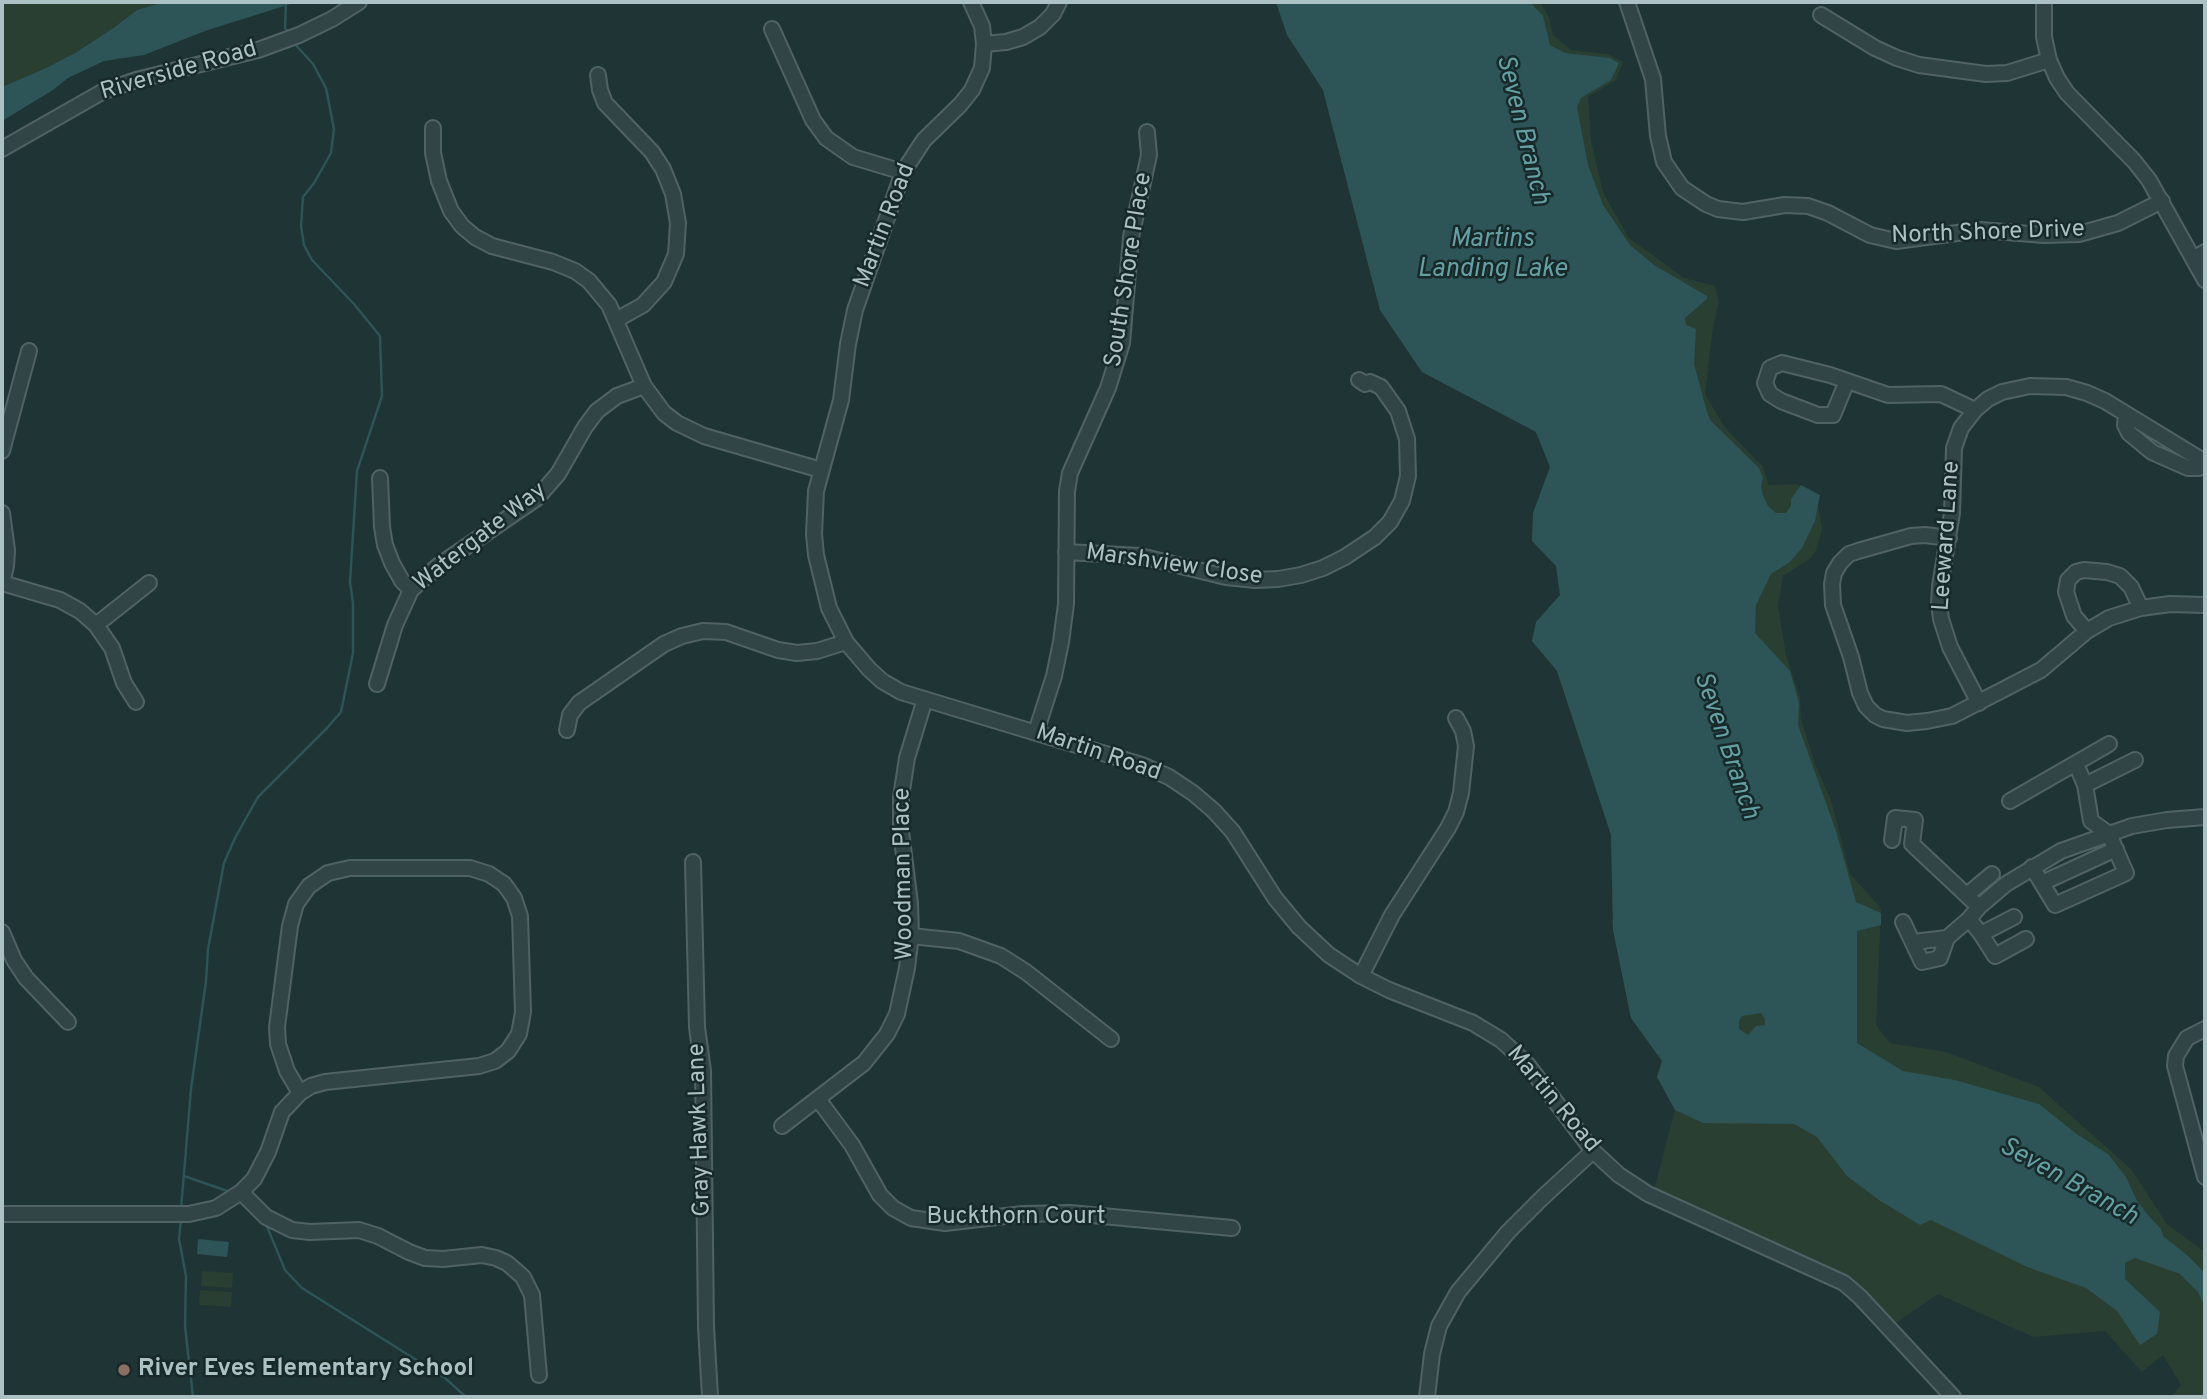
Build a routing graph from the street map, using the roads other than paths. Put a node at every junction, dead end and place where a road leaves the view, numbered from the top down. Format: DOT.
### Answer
graph roads {
  1 [pos="359,2"];
  2 [pos="971,2"];
  3 [pos="1059,2"];
  4 [pos="1627,2"];
  5 [pos="2044,2"];
  6 [pos="1821,15"];
  7 [pos="772,29"];
  8 [pos="984,44"];
  9 [pos="2049,60"];
  10 [pos="598,75"];
  11 [pos="433,128"];
  12 [pos="1147,132"];
  13 [pos="2,149"];
  14 [pos="903,172"];
  15 [pos="2162,201"];
  16 [pos="2199,256"];
  17 [pos="2205,280"];
  18 [pos="616,320"];
  19 [pos="29,351"];
  20 [pos="1359,380"];
  21 [pos="1847,382"];
  22 [pos="644,386"];
  23 [pos="1975,410"];
  24 [pos="6,419"];
  25 [pos="2,451"];
  26 [pos="2205,463"];
  27 [pos="821,470"];
  28 [pos="380,478"];
  29 [pos="2,513"];
  30 [pos="1948,538"];
  31 [pos="1066,552"];
  32 [pos="2,583"];
  33 [pos="149,583"];
  34 [pos="411,590"];
  35 [pos="2205,605"];
  36 [pos="2141,608"];
  37 [pos="96,625"];
  38 [pos="2087,631"];
  39 [pos="846,642"];
  40 [pos="377,684"];
  41 [pos="925,699"];
  42 [pos="135,702"];
  43 [pos="1979,703"];
  44 [pos="1456,718"];
  45 [pos="567,730"];
  46 [pos="1037,732"];
  47 [pos="2109,744"];
  48 [pos="2135,760"];
  49 [pos="2076,764"];
  50 [pos="2085,785"];
  51 [pos="2010,801"];
  52 [pos="2205,817"];
  53 [pos="2109,834"];
  54 [pos="1892,840"];
  55 [pos="2116,849"];
  56 [pos="694,862"];
  57 [pos="2032,867"];
  58 [pos="1992,874"];
  59 [pos="2042,883"];
  60 [pos="1966,895"];
  61 [pos="1979,907"];
  62 [pos="2014,917"];
  63 [pos="1969,919"];
  64 [pos="1903,922"];
  65 [pos="2,932"];
  66 [pos="1981,934"];
  67 [pos="911,936"];
  68 [pos="1947,938"];
  69 [pos="2026,939"];
  70 [pos="1913,942"];
  71 [pos="1361,976"];
  72 [pos="68,1022"];
  73 [pos="2205,1029"];
  74 [pos="1111,1039"];
  75 [pos="300,1093"];
  76 [pos="818,1099"];
  77 [pos="782,1126"];
  78 [pos="1593,1151"];
  79 [pos="2205,1177"];
  80 [pos="241,1192"];
  81 [pos="2,1214"];
  82 [pos="1232,1228"];
  83 [pos="539,1375"];
  84 [pos="1946,1395"];
  85 [pos="710,1397"];
  86 [pos="1427,1397"];
  1 -- 13 [label="street, Riverside Road"];
  2 -- 8 [label="street, Martin Road"];
  3 -- 8 [label="street"];
  4 -- 15 [label="street, North Shore Drive"];
  5 -- 9 [label="street"];
  6 -- 9 [label="street"];
  7 -- 14 [label="street"];
  8 -- 14 [label="street, Martin Road"];
  9 -- 15 [label="street"];
  10 -- 18 [label="street"];
  11 -- 18 [label="street"];
  12 -- 31 [label="street, South Shore Place"];
  14 -- 27 [label="street, Martin Road"];
  15 -- 16 [label="street"];
  16 -- 17 [label="street"];
  18 -- 22 [label="street"];
  19 -- 24 [label="street"];
  20 -- 31 [label="street, Marshview Close"];
  21 -- 21 [label="street"];
  21 -- 23 [label="street"];
  22 -- 27 [label="street"];
  22 -- 34 [label="street, Watergate Way"];
  23 -- 26 [label="street"];
  23 -- 30 [label="street, Leeward Lane"];
  24 -- 25 [label="street"];
  27 -- 39 [label="street, Martin Road"];
  28 -- 34 [label="street"];
  29 -- 32 [label="street"];
  30 -- 43 [label="street, Leeward Lane"];
  30 -- 43 [label="street"];
  31 -- 46 [label="street, South Shore Place"];
  32 -- 37 [label="street"];
  33 -- 37 [label="street"];
  34 -- 40 [label="street, Watergate Way"];
  35 -- 36 [label="street"];
  36 -- 38 [label="street"];
  36 -- 38 [label="street"];
  37 -- 42 [label="street"];
  38 -- 43 [label="street"];
  39 -- 41 [label="street, Martin Road"];
  39 -- 45 [label="street"];
  41 -- 46 [label="street, Martin Road"];
  41 -- 67 [label="street, Woodman Place"];
  44 -- 71 [label="street"];
  46 -- 71 [label="street, Martin Road"];
  47 -- 49 [label="street"];
  48 -- 50 [label="street"];
  49 -- 50 [label="street"];
  49 -- 51 [label="street"];
  50 -- 53 [label="street"];
  52 -- 53 [label="street"];
  53 -- 55 [label="street"];
  53 -- 57 [label="street"];
  54 -- 60 [label="street"];
  55 -- 59 [label="street"];
  55 -- 59 [label="street"];
  56 -- 85 [label="street, Gray Hawk Lane"];
  57 -- 59 [label="street"];
  57 -- 61 [label="street"];
  58 -- 60 [label="street"];
  60 -- 61 [label="street"];
  61 -- 63 [label="street"];
  62 -- 66 [label="street"];
  63 -- 66 [label="street"];
  63 -- 68 [label="street"];
  64 -- 70 [label="street"];
  65 -- 72 [label="street"];
  66 -- 69 [label="street"];
  67 -- 74 [label="street"];
  67 -- 76 [label="street, Woodman Place"];
  68 -- 70 [label="street"];
  68 -- 70 [label="street"];
  71 -- 78 [label="street, Martin Road"];
  73 -- 79 [label="street"];
  75 -- 75 [label="street"];
  75 -- 80 [label="street"];
  76 -- 77 [label="street, Woodman Place"];
  76 -- 82 [label="street, Buckthorn Court"];
  78 -- 84 [label="street, Martin Road"];
  78 -- 86 [label="street"];
  80 -- 81 [label="street"];
  80 -- 83 [label="street"];
}
